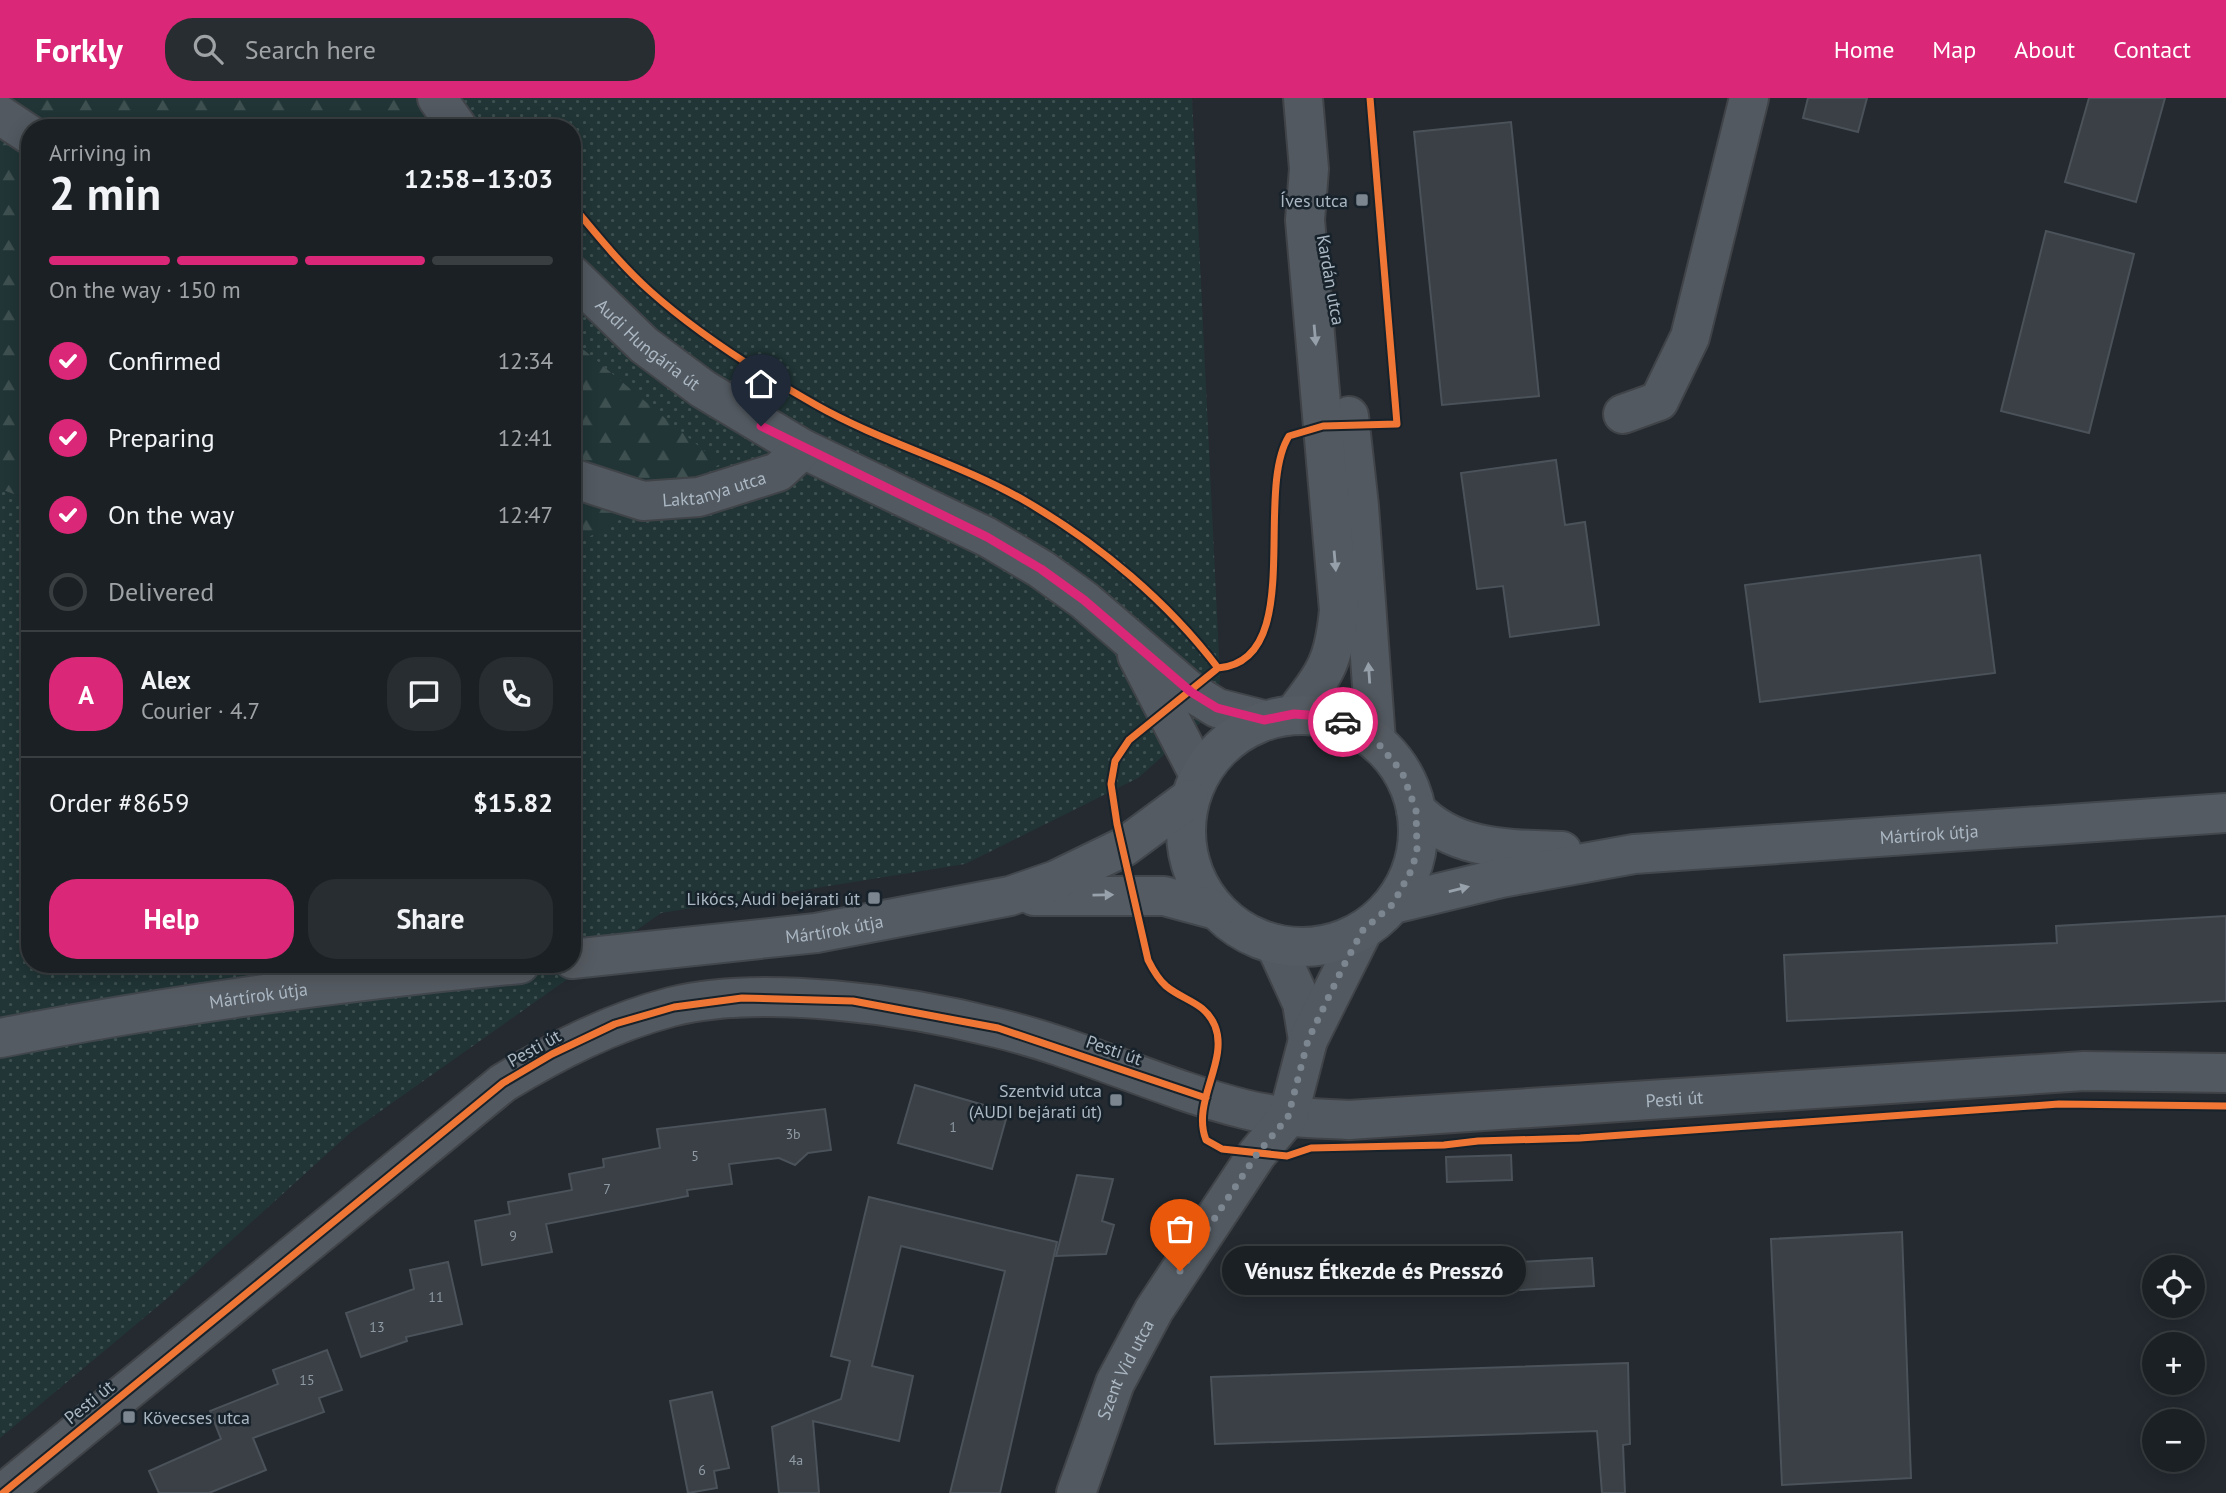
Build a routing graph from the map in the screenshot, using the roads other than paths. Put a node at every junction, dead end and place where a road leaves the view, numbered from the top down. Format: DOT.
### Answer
graph roads {
  1 [pos="437,98"];
  2 [pos="1303,98"];
  3 [pos="1749,98"];
  4 [pos="0,115"];
  5 [pos="452,119"];
  6 [pos="21,129"];
  7 [pos="1308,169"];
  8 [pos="581,283"];
  9 [pos="1623,414"];
  10 [pos="803,449"];
  11 [pos="581,481"];
  12 [pos="1130,641"];
  13 [pos="1279,717"];
  14 [pos="1376,741"];
  15 [pos="1194,787"];
  16 [pos="1416,810"];
  17 [pos="2226,813"];
  18 [pos="1634,854"];
  19 [pos="1010,896"];
  20 [pos="1393,904"];
  21 [pos="1216,910"];
  22 [pos="1363,930"];
  23 [pos="1275,944"];
  24 [pos="581,958"];
  25 [pos="434,973"];
  26 [pos="0,1038"];
  27 [pos="1308,1040"];
  28 [pos="2226,1073"];
  29 [pos="1288,1117"];
  30 [pos="20,1487"];
  31 [pos="1076,1493"];
  1 -- 5 [label="street"];
  2 -- 7 [label="street"];
  3 -- 9 [label="street"];
  4 -- 6 [label="street"];
  7 -- 13 [label="street, Kardán utca, one-way"];
  14 -- 7 [label="street, Kardán utca, one-way"];
  8 -- 10 [label="street, Audi Hungária út"];
  10 -- 11 [label="street, Laktanya utca"];
  10 -- 12 [label="street"];
  12 -- 13 [label="street"];
  12 -- 15 [label="street"];
  13 -- 14 [label="main road, Mártírok útja"];
  13 -- 15 [label="main road, Mártírok útja"];
  14 -- 16 [label="main road, Mártírok útja"];
  15 -- 19 [label="main road, Mártírok útja"];
  15 -- 21 [label="main road, Mártírok útja"];
  16 -- 18 [label="main road, Mártírok útja"];
  16 -- 20 [label="main road, Mártírok útja"];
  17 -- 18 [label="main road, Mártírok útja"];
  20 -- 18 [label="main road, Mártírok útja, one-way"];
  19 -- 21 [label="main road, Mártírok útja, one-way"];
  19 -- 24 [label="main road, Mártírok útja"];
  20 -- 22 [label="main road, Mártírok útja"];
  21 -- 23 [label="main road, Mártírok útja"];
  22 -- 23 [label="main road, Mártírok útja"];
  22 -- 27 [label="street"];
  23 -- 27 [label="street"];
  25 -- 26 [label="main road, Mártírok útja"];
  27 -- 29 [label="street"];
  28 -- 29 [label="street, Pesti út"];
  29 -- 30 [label="street, Pesti út"];
  29 -- 31 [label="street, Szent Vid utca"];
}
